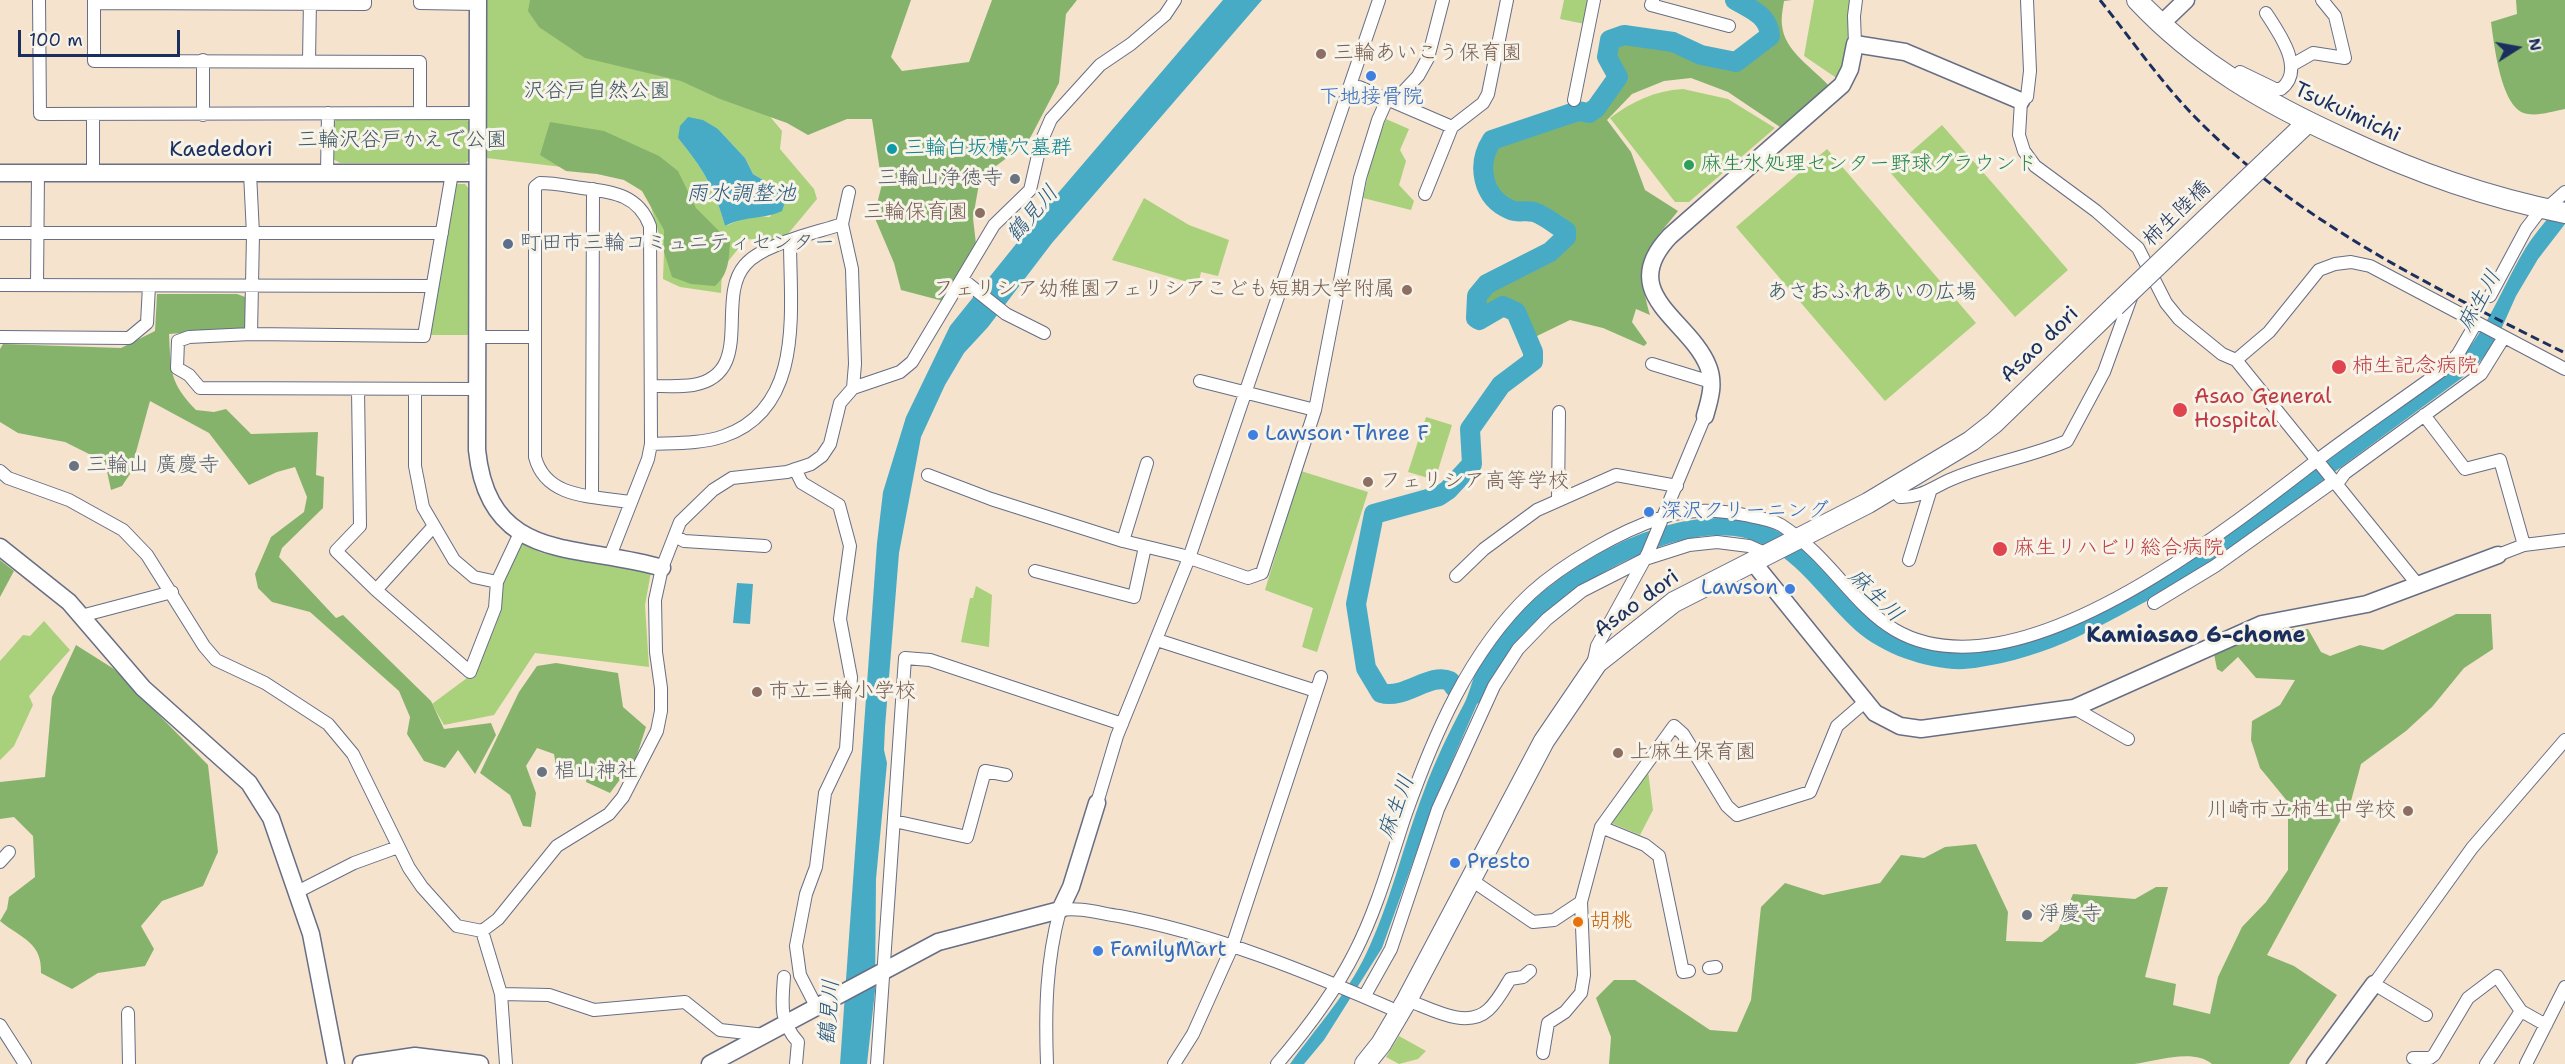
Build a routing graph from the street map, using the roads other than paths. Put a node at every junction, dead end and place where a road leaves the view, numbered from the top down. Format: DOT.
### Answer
graph roads {
  1 [pos="39,0"];
  2 [pos="364,0"];
  3 [pos="420,0"];
  4 [pos="1175,0"];
  5 [pos="1379,0"];
  6 [pos="1443,0"];
  7 [pos="1507,0"];
  8 [pos="1594,0"];
  9 [pos="1653,0"];
  10 [pos="1856,0"];
  11 [pos="2027,0"];
  12 [pos="2138,0"];
  13 [pos="2186,0"];
  14 [pos="2322,0"];
  15 [pos="94,1"];
  16 [pos="148,2"];
  17 [pos="203,2"];
  18 [pos="255,2"];
  19 [pos="310,2"];
  20 [pos="478,2"];
  21 [pos="2266,13"];
  22 [pos="2161,24"];
  23 [pos="1729,26"];
  24 [pos="1855,44"];
  25 [pos="203,60"];
  26 [pos="309,61"];
  27 [pos="2292,64"];
  28 [pos="2234,82"];
  29 [pos="1350,87"];
  30 [pos="1392,100"];
  31 [pos="1574,100"];
  32 [pos="2021,101"];
  33 [pos="328,113"];
  34 [pos="420,113"];
  35 [pos="477,113"];
  36 [pos="93,115"];
  37 [pos="203,115"];
  38 [pos="2308,122"];
  39 [pos="1452,127"];
  40 [pos="0,173"];
  41 [pos="38,173"];
  42 [pos="93,173"];
  43 [pos="250,173"];
  44 [pos="327,173"];
  45 [pos="452,173"];
  46 [pos="477,173"];
  47 [pos="593,189"];
  48 [pos="849,192"];
  49 [pos="2565,192"];
  50 [pos="1425,194"];
  51 [pos="2551,210"];
  52 [pos="842,224"];
  53 [pos="0,233"];
  54 [pos="38,233"];
  55 [pos="442,233"];
  56 [pos="253,234"];
  57 [pos="790,241"];
  58 [pos="2145,259"];
  59 [pos="962,279"];
  60 [pos="252,284"];
  61 [pos="0,285"];
  62 [pos="37,285"];
  63 [pos="149,286"];
  64 [pos="432,286"];
  65 [pos="2490,296"];
  66 [pos="2115,306"];
  67 [pos="2476,323"];
  68 [pos="1044,333"];
  69 [pos="251,334"];
  70 [pos="2502,336"];
  71 [pos="0,337"];
  72 [pos="477,337"];
  73 [pos="534,337"];
  74 [pos="2236,360"];
  75 [pos="1652,364"];
  76 [pos="2565,369"];
  77 [pos="1200,381"];
  78 [pos="1712,382"];
  79 [pos="651,386"];
  80 [pos="853,388"];
  81 [pos="476,389"];
  82 [pos="358,390"];
  83 [pos="415,390"];
  84 [pos="1245,393"];
  85 [pos="1315,410"];
  86 [pos="1559,412"];
  87 [pos="2424,415"];
  88 [pos="1705,416"];
  89 [pos="651,444"];
  90 [pos="1147,463"];
  91 [pos="2319,463"];
  92 [pos="795,469"];
  93 [pos="0,471"];
  94 [pos="928,475"];
  95 [pos="2334,481"];
  96 [pos="1677,486"];
  97 [pos="1893,488"];
  98 [pos="1930,492"];
  99 [pos="592,495"];
  100 [pos="1558,500"];
  101 [pos="630,502"];
  102 [pos="1662,521"];
  103 [pos="433,527"];
  104 [pos="520,534"];
  105 [pos="675,536"];
  106 [pos="1798,538"];
  107 [pos="2565,540"];
  108 [pos="1122,541"];
  109 [pos="2524,545"];
  110 [pos="765,546"];
  111 [pos="0,547"];
  112 [pos="1145,547"];
  113 [pos="2498,555"];
  114 [pos="610,556"];
  115 [pos="1646,557"];
  116 [pos="1189,558"];
  117 [pos="1760,558"];
  118 [pos="1909,560"];
  119 [pos="662,568"];
  120 [pos="1035,571"];
  121 [pos="1456,576"];
  122 [pos="497,582"];
  123 [pos="2418,585"];
  124 [pos="376,590"];
  125 [pos="172,592"];
  126 [pos="2154,603"];
  127 [pos="81,616"];
  128 [pos="1156,640"];
  129 [pos="1592,670"];
  130 [pos="1321,677"];
  131 [pos="1316,691"];
  132 [pos="1866,701"];
  133 [pos="2074,708"];
  134 [pos="1122,724"];
  135 [pos="2128,739"];
  136 [pos="2565,740"];
  137 [pos="1006,775"];
  138 [pos="1096,803"];
  139 [pos="894,821"];
  140 [pos="1601,827"];
  141 [pos="398,847"];
  142 [pos="9,852"];
  143 [pos="0,862"];
  144 [pos="1470,879"];
  145 [pos="297,892"];
  146 [pos="1581,902"];
  147 [pos="1060,910"];
  148 [pos="482,931"];
  149 [pos="1232,947"];
  150 [pos="1530,971"];
  151 [pos="1689,971"];
  152 [pos="882,972"];
  153 [pos="784,977"];
  154 [pos="2374,984"];
  155 [pos="1339,986"];
  156 [pos="2565,987"];
  157 [pos="501,994"];
  158 [pos="1361,996"];
  159 [pos="1403,1006"];
  160 [pos="817,1008"];
  161 [pos="2521,1011"];
  162 [pos="128,1013"];
  163 [pos="2426,1015"];
  164 [pos="0,1024"];
  165 [pos="2546,1025"];
  166 [pos="785,1026"];
  167 [pos="768,1035"];
  168 [pos="1543,1053"];
  169 [pos="2413,1058"];
  170 [pos="406,1060"];
  171 [pos="25,1064"];
  172 [pos="129,1064"];
  173 [pos="336,1064"];
  174 [pos="361,1064"];
  175 [pos="480,1064"];
  176 [pos="506,1064"];
  177 [pos="710,1064"];
  178 [pos="796,1064"];
  179 [pos="877,1064"];
  180 [pos="1047,1064"];
  181 [pos="1174,1064"];
  182 [pos="1277,1064"];
  183 [pos="1365,1064"];
  184 [pos="2315,1064"];
  185 [pos="2486,1064"];
  186 [pos="2526,1064"];
  1 -- 36 [label="street"];
  2 -- 19 [label="street"];
  3 -- 20 [label="street"];
  4 -- 59 [label="street"];
  5 -- 29 [label="street"];
  6 -- 30 [label="street"];
  7 -- 39 [label="street"];
  8 -- 31 [label="street"];
  9 -- 23 [label="street"];
  10 -- 24 [label="street"];
  11 -- 32 [label="street"];
  12 -- 22 [label="main road, Tsukuimichi"];
  13 -- 22 [label="street"];
  14 -- 27 [label="street"];
  15 -- 16 [label="street"];
  15 -- 25 [label="street"];
  16 -- 17 [label="street"];
  17 -- 18 [label="street"];
  18 -- 19 [label="street"];
  19 -- 26 [label="street"];
  20 -- 35 [label="street"];
  21 -- 27 [label="street"];
  22 -- 28 [label="main road, Tsukuimichi"];
  24 -- 32 [label="street"];
  24 -- 78 [label="street"];
  25 -- 26 [label="street"];
  25 -- 37 [label="street"];
  26 -- 34 [label="street"];
  27 -- 28 [label="street"];
  28 -- 38 [label="main road, Tsukuimichi"];
  29 -- 30 [label="street"];
  29 -- 84 [label="street"];
  30 -- 39 [label="street"];
  30 -- 85 [label="street"];
  32 -- 58 [label="street"];
  33 -- 34 [label="street"];
  33 -- 37 [label="street"];
  33 -- 44 [label="street"];
  34 -- 35 [label="street"];
  35 -- 46 [label="street"];
  36 -- 37 [label="street"];
  36 -- 42 [label="street"];
  38 -- 51 [label="main road, Tsukuimichi"];
  38 -- 66 [label="main road, 柿生陸橋, bridge"];
  39 -- 50 [label="street"];
  40 -- 41 [label="street, Kaededori"];
  41 -- 42 [label="street, Kaededori"];
  41 -- 54 [label="street"];
  42 -- 43 [label="street, Kaededori"];
  43 -- 44 [label="street, Kaededori"];
  43 -- 56 [label="street"];
  44 -- 45 [label="street, Kaededori"];
  45 -- 46 [label="street, Kaededori"];
  45 -- 55 [label="street"];
  46 -- 72 [label="street"];
  47 -- 73 [label="street"];
  47 -- 79 [label="street"];
  47 -- 99 [label="street"];
  48 -- 52 [label="street"];
  49 -- 51 [label="street"];
  51 -- 65 [label="street"];
  52 -- 57 [label="street"];
  52 -- 80 [label="street"];
  53 -- 54 [label="street"];
  54 -- 56 [label="street"];
  54 -- 62 [label="street"];
  55 -- 56 [label="street"];
  55 -- 64 [label="street"];
  56 -- 60 [label="street"];
  57 -- 79 [label="street"];
  57 -- 89 [label="street"];
  58 -- 74 [label="street"];
  58 -- 98 [label="street"];
  59 -- 68 [label="street"];
  59 -- 80 [label="street"];
  60 -- 63 [label="street"];
  60 -- 64 [label="street"];
  60 -- 69 [label="street"];
  61 -- 62 [label="street"];
  62 -- 63 [label="street"];
  63 -- 71 [label="street"];
  64 -- 69 [label="street"];
  66 -- 97 [label="main road, Asao dori"];
  67 -- 70 [label="street"];
  67 -- 74 [label="street"];
  67 -- 91 [label="street"];
  69 -- 82 [label="street"];
  70 -- 76 [label="street"];
  70 -- 87 [label="street"];
  72 -- 73 [label="street"];
  72 -- 81 [label="street"];
  73 -- 99 [label="street"];
  74 -- 91 [label="street"];
  75 -- 78 [label="street"];
  77 -- 84 [label="street"];
  78 -- 88 [label="street"];
  79 -- 89 [label="street"];
  80 -- 92 [label="street"];
  81 -- 83 [label="street"];
  81 -- 104 [label="street"];
  82 -- 83 [label="street"];
  82 -- 124 [label="street"];
  83 -- 103 [label="street"];
  84 -- 85 [label="street"];
  84 -- 116 [label="street"];
  85 -- 116 [label="street"];
  86 -- 100 [label="street"];
  87 -- 95 [label="street"];
  87 -- 109 [label="street"];
  88 -- 96 [label="street"];
  89 -- 101 [label="street"];
  90 -- 108 [label="street"];
  91 -- 95 [label="street"];
  91 -- 106 [label="street"];
  92 -- 105 [label="street"];
  92 -- 160 [label="street"];
  93 -- 125 [label="street"];
  94 -- 108 [label="street"];
  95 -- 123 [label="street"];
  95 -- 126 [label="street"];
  96 -- 100 [label="street"];
  96 -- 102 [label="street"];
  97 -- 98 [label="street"];
  97 -- 106 [label="main road, Asao dori"];
  98 -- 118 [label="street"];
  99 -- 101 [label="street"];
  100 -- 121 [label="street"];
  101 -- 114 [label="street"];
  102 -- 106 [label="street"];
  102 -- 115 [label="street"];
  102 -- 155 [label="street"];
  103 -- 122 [label="street"];
  103 -- 124 [label="street"];
  104 -- 114 [label="street"];
  104 -- 122 [label="street"];
  105 -- 110 [label="street"];
  105 -- 119 [label="street"];
  106 -- 117 [label="main road, Asao dori"];
  107 -- 109 [label="street"];
  108 -- 112 [label="street"];
  109 -- 113 [label="street"];
  111 -- 127 [label="street"];
  112 -- 116 [label="street"];
  112 -- 120 [label="street"];
  113 -- 123 [label="street"];
  114 -- 119 [label="street"];
  115 -- 117 [label="street"];
  115 -- 129 [label="street"];
  115 -- 158 [label="street"];
  116 -- 128 [label="street"];
  117 -- 129 [label="main road, Asao dori"];
  117 -- 132 [label="street"];
  119 -- 148 [label="street"];
  122 -- 124 [label="street"];
  123 -- 133 [label="street"];
  125 -- 127 [label="street"];
  125 -- 141 [label="street"];
  127 -- 145 [label="street"];
  128 -- 131 [label="street"];
  128 -- 134 [label="street"];
  129 -- 144 [label="main road, Asao dori"];
  130 -- 131 [label="street"];
  131 -- 149 [label="street"];
  132 -- 133 [label="street"];
  132 -- 140 [label="street"];
  133 -- 135 [label="street"];
  134 -- 138 [label="street"];
  134 -- 139 [label="street"];
  136 -- 154 [label="street"];
  137 -- 139 [label="street"];
  138 -- 147 [label="street"];
  139 -- 152 [label="street"];
  140 -- 146 [label="street"];
  140 -- 151 [label="street"];
  141 -- 145 [label="street"];
  141 -- 148 [label="street"];
  142 -- 143 [label="street"];
  144 -- 146 [label="street"];
  144 -- 159 [label="main road, Asao dori"];
  145 -- 173 [label="street"];
  146 -- 168 [label="street"];
  147 -- 149 [label="street"];
  147 -- 152 [label="street"];
  147 -- 180 [label="street"];
  148 -- 157 [label="street"];
  149 -- 155 [label="street"];
  149 -- 181 [label="street"];
  150 -- 159 [label="street"];
  152 -- 160 [label="street"];
  152 -- 179 [label="street"];
  153 -- 166 [label="street"];
  154 -- 163 [label="street"];
  154 -- 184 [label="street"];
  155 -- 158 [label="street"];
  155 -- 182 [label="street"];
  156 -- 165 [label="street"];
  157 -- 167 [label="street"];
  157 -- 176 [label="street"];
  158 -- 159 [label="street"];
  159 -- 183 [label="main road, Asao dori"];
  160 -- 166 [label="street"];
  161 -- 165 [label="street"];
  161 -- 169 [label="street"];
  161 -- 185 [label="street"];
  162 -- 172 [label="street"];
  164 -- 171 [label="street"];
  165 -- 186 [label="street"];
  166 -- 167 [label="street"];
  166 -- 178 [label="street"];
  167 -- 177 [label="street"];
  170 -- 174 [label="street"];
  170 -- 175 [label="street"];
}
